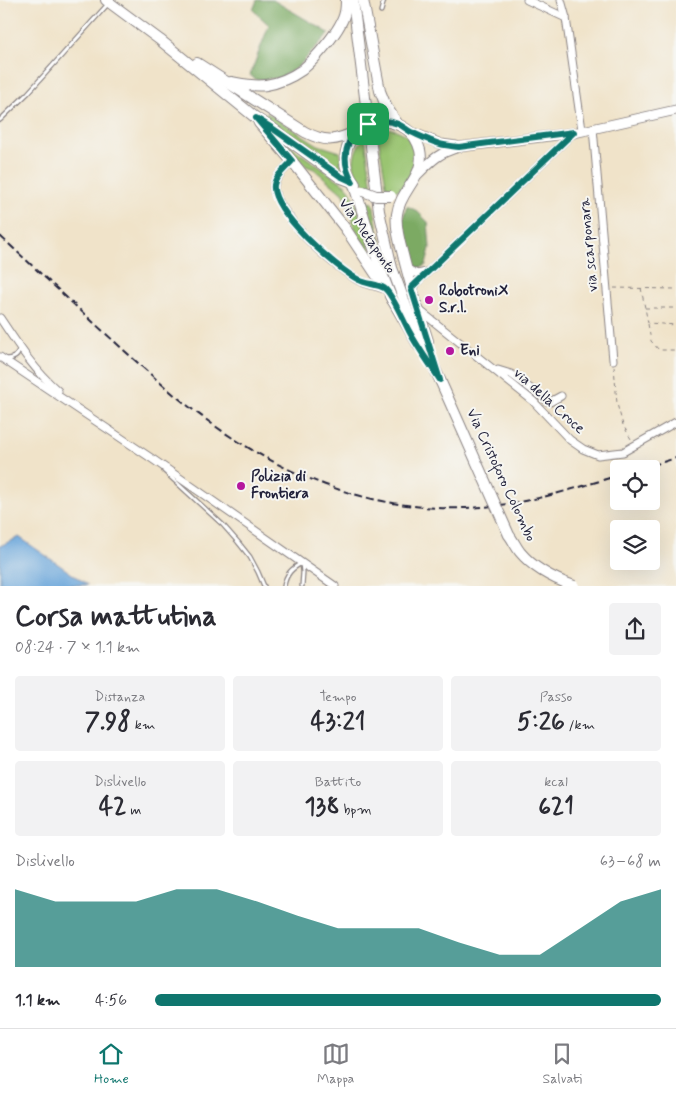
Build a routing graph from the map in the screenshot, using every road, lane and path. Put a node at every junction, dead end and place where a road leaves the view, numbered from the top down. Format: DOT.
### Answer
graph roads {
  1 [pos="346,0"];
  2 [pos="353,0"];
  3 [pos="363,0"];
  4 [pos="384,0"];
  5 [pos="527,0"];
  6 [pos="561,0"];
  7 [pos="108,1"];
  8 [pos="381,11"];
  9 [pos="566,18"];
  10 [pos="160,40"];
  11 [pos="227,82"];
  12 [pos="676,110"];
  13 [pos="256,118"];
  14 [pos="0,120"];
  15 [pos="397,123"];
  16 [pos="593,128"];
  17 [pos="357,131"];
  18 [pos="409,131"];
  19 [pos="578,131"];
  20 [pos="459,147"];
  21 [pos="292,161"];
  22 [pos="418,174"];
  23 [pos="353,182"];
  24 [pos="411,185"];
  25 [pos="406,268"];
  26 [pos="427,272"];
  27 [pos="411,288"];
  28 [pos="607,288"];
  29 [pos="641,288"];
  30 [pos="385,289"];
  31 [pos="676,289"];
  32 [pos="392,300"];
  33 [pos="645,308"];
  34 [pos="676,308"];
  35 [pos="418,309"];
  36 [pos="0,318"];
  37 [pos="648,323"];
  38 [pos="676,325"];
  39 [pos="19,346"];
  40 [pos="676,350"];
  41 [pos="0,357"];
  42 [pos="613,360"];
  43 [pos="492,368"];
  44 [pos="440,380"];
  45 [pos="561,396"];
  46 [pos="81,411"];
  47 [pos="676,422"];
  48 [pos="634,445"];
  49 [pos="151,458"];
  50 [pos="302,563"];
  51 [pos="264,586"];
  52 [pos="284,586"];
  53 [pos="302,586"];
  54 [pos="335,586"];
  55 [pos="574,586"];
  1 -- 11 [label="main road"];
  2 -- 44 [label="main road"];
  3 -- 15 [label="main road"];
  4 -- 8 [label="lane"];
  5 -- 9 [label="street"];
  6 -- 9 [label="street"];
  7 -- 10 [label="main road"];
  7 -- 14 [label="lane"];
  9 -- 19 [label="street"];
  10 -- 11 [label="main road"];
  10 -- 13 [label="main road"];
  11 -- 17 [label="main road"];
  12 -- 16 [label="street"];
  13 -- 21 [label="main road, Via Metaponto"];
  13 -- 23 [label="main road"];
  15 -- 17 [label="main road, bridge"];
  15 -- 18 [label="main road"];
  16 -- 19 [label="street"];
  16 -- 28 [label="street, via scarponara"];
  17 -- 23 [label="main road"];
  18 -- 20 [label="street"];
  18 -- 22 [label="main road"];
  19 -- 20 [label="street"];
  19 -- 26 [label="street"];
  20 -- 22 [label="street"];
  21 -- 30 [label="main road, Via Metaponto"];
  21 -- 30 [label="street"];
  22 -- 24 [label="main road"];
  23 -- 24 [label="main road, bridge"];
  23 -- 32 [label="main road"];
  24 -- 25 [label="main road"];
  25 -- 26 [label="street"];
  25 -- 27 [label="main road"];
  26 -- 27 [label="street"];
  27 -- 35 [label="main road"];
  28 -- 29 [label="path"];
  28 -- 42 [label="street, via scarponara"];
  29 -- 31 [label="path"];
  29 -- 33 [label="path"];
  30 -- 32 [label="main road, Via Metaponto"];
  32 -- 44 [label="main road, Via Metaponto"];
  33 -- 34 [label="path"];
  33 -- 37 [label="path"];
  35 -- 43 [label="street, via della Croce"];
  35 -- 44 [label="main road"];
  36 -- 39 [label="street"];
  37 -- 38 [label="path"];
  37 -- 40 [label="path"];
  39 -- 41 [label="lane"];
  39 -- 46 [label="street"];
  41 -- 46 [label="street"];
  42 -- 48 [label="path"];
  43 -- 45 [label="street"];
  43 -- 48 [label="street, via della Croce"];
  44 -- 55 [label="main road, Via Cristoforo Colombo, bridge"];
  46 -- 49 [label="street"];
  47 -- 48 [label="street, via della Croce"];
  49 -- 50 [label="street"];
  49 -- 51 [label="lane"];
  50 -- 52 [label="lane"];
  50 -- 53 [label="lane"];
  50 -- 54 [label="street"];
}
